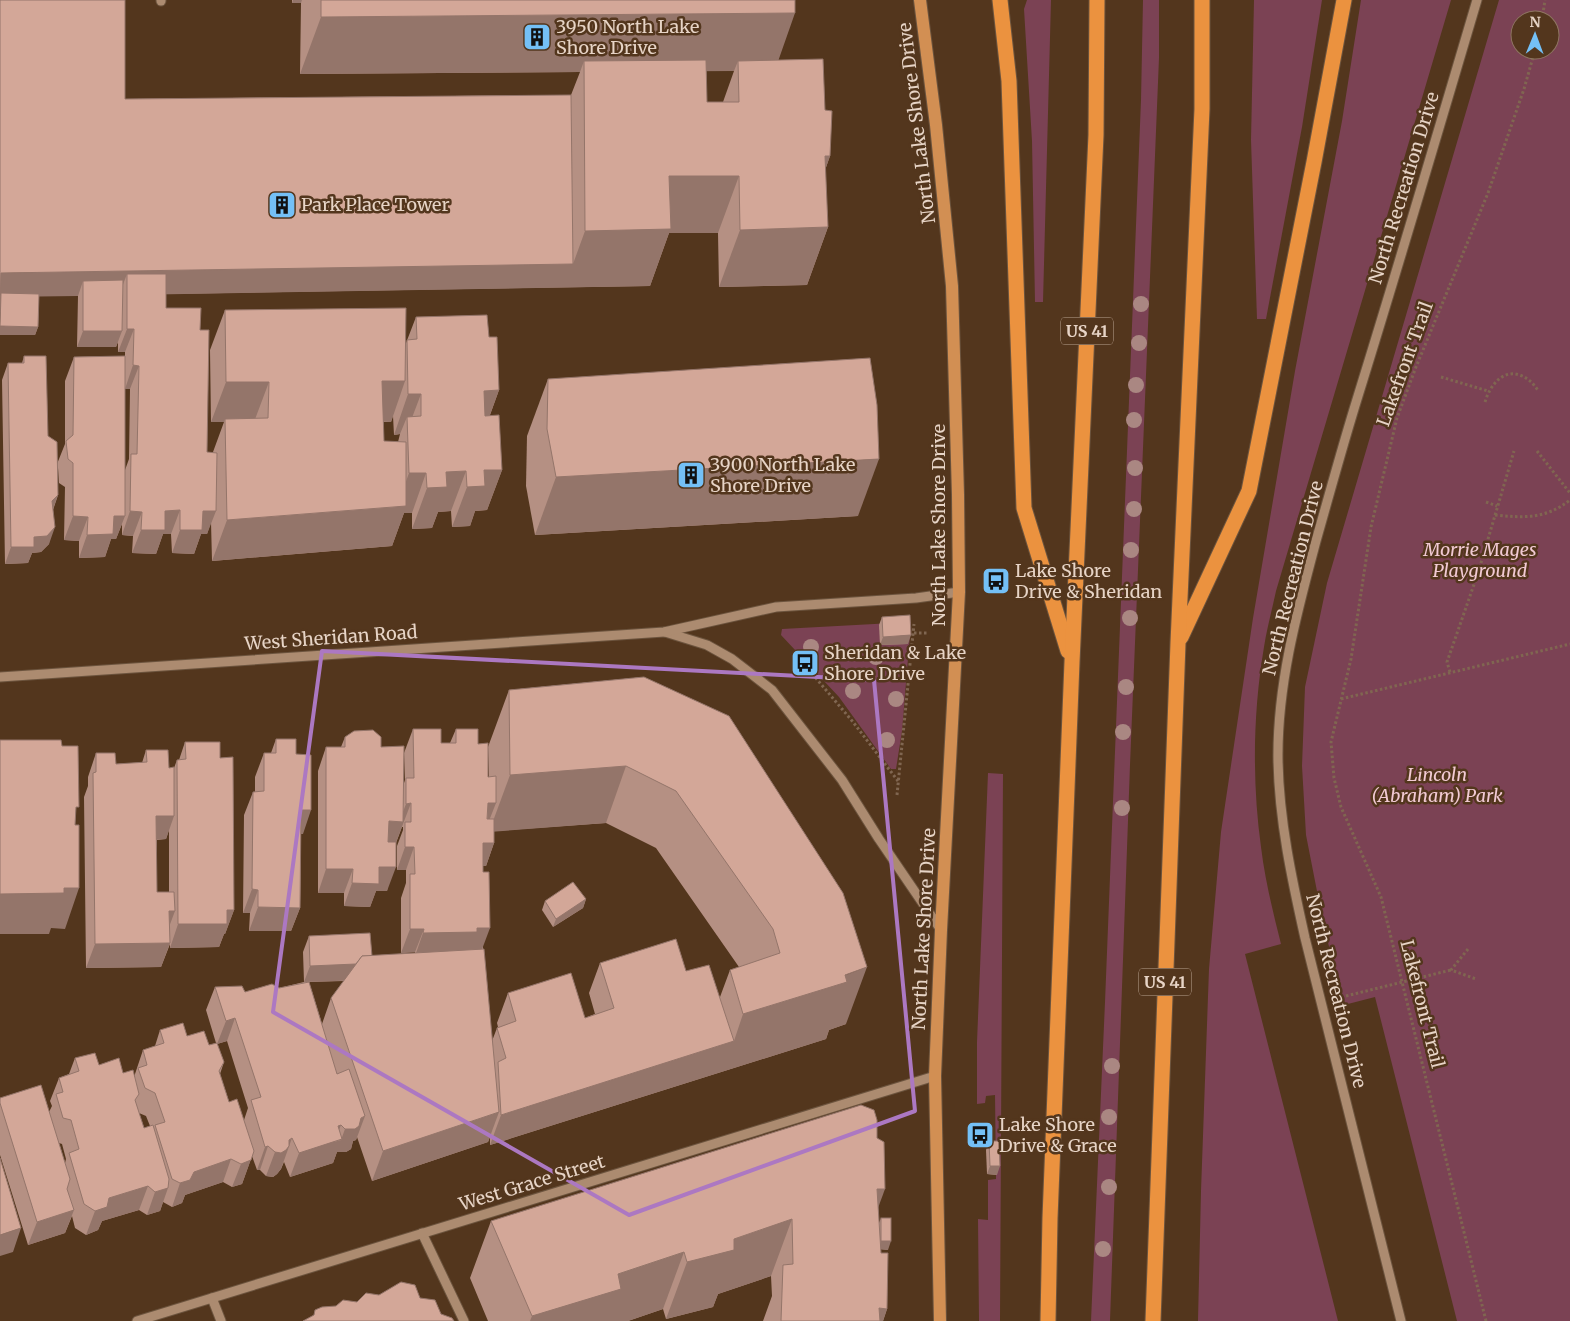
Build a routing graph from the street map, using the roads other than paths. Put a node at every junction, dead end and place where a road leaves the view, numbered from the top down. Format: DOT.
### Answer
graph roads {
  1 [pos="920,0"];
  2 [pos="1000,0"];
  3 [pos="1097,0"];
  4 [pos="1202,0"];
  5 [pos="1344,0"];
  6 [pos="1477,0"];
  7 [pos="959,592"];
  8 [pos="664,632"];
  9 [pos="1178,643"];
  10 [pos="1072,662"];
  11 [pos="0,676"];
  12 [pos="941,930"];
  13 [pos="935,1076"];
  14 [pos="422,1233"];
  15 [pos="212,1298"];
  16 [pos="137,1321"];
  17 [pos="221,1321"];
  18 [pos="464,1321"];
  19 [pos="940,1321"];
  20 [pos="1048,1321"];
  21 [pos="1153,1321"];
  22 [pos="1401,1321"];
  1 -- 7 [label="main road, North Lake Shore Drive"];
  2 -- 10 [label="highway"];
  3 -- 10 [label="highway, US 41"];
  4 -- 9 [label="highway, US 41"];
  5 -- 9 [label="highway"];
  6 -- 22 [label="street, North Recreation Drive"];
  7 -- 8 [label="street, West Sheridan Road"];
  7 -- 12 [label="main road, North Lake Shore Drive"];
  8 -- 11 [label="street, West Sheridan Road"];
  8 -- 12 [label="street, West Sheridan Road"];
  9 -- 21 [label="highway, US 41"];
  10 -- 20 [label="highway, US 41"];
  12 -- 13 [label="main road, North Lake Shore Drive"];
  13 -- 14 [label="street, West Grace Street"];
  13 -- 19 [label="main road, North Lake Shore Drive"];
  14 -- 15 [label="street, West Grace Street"];
  14 -- 18 [label="street"];
  15 -- 16 [label="street, West Grace Street"];
  15 -- 17 [label="street"];
}
